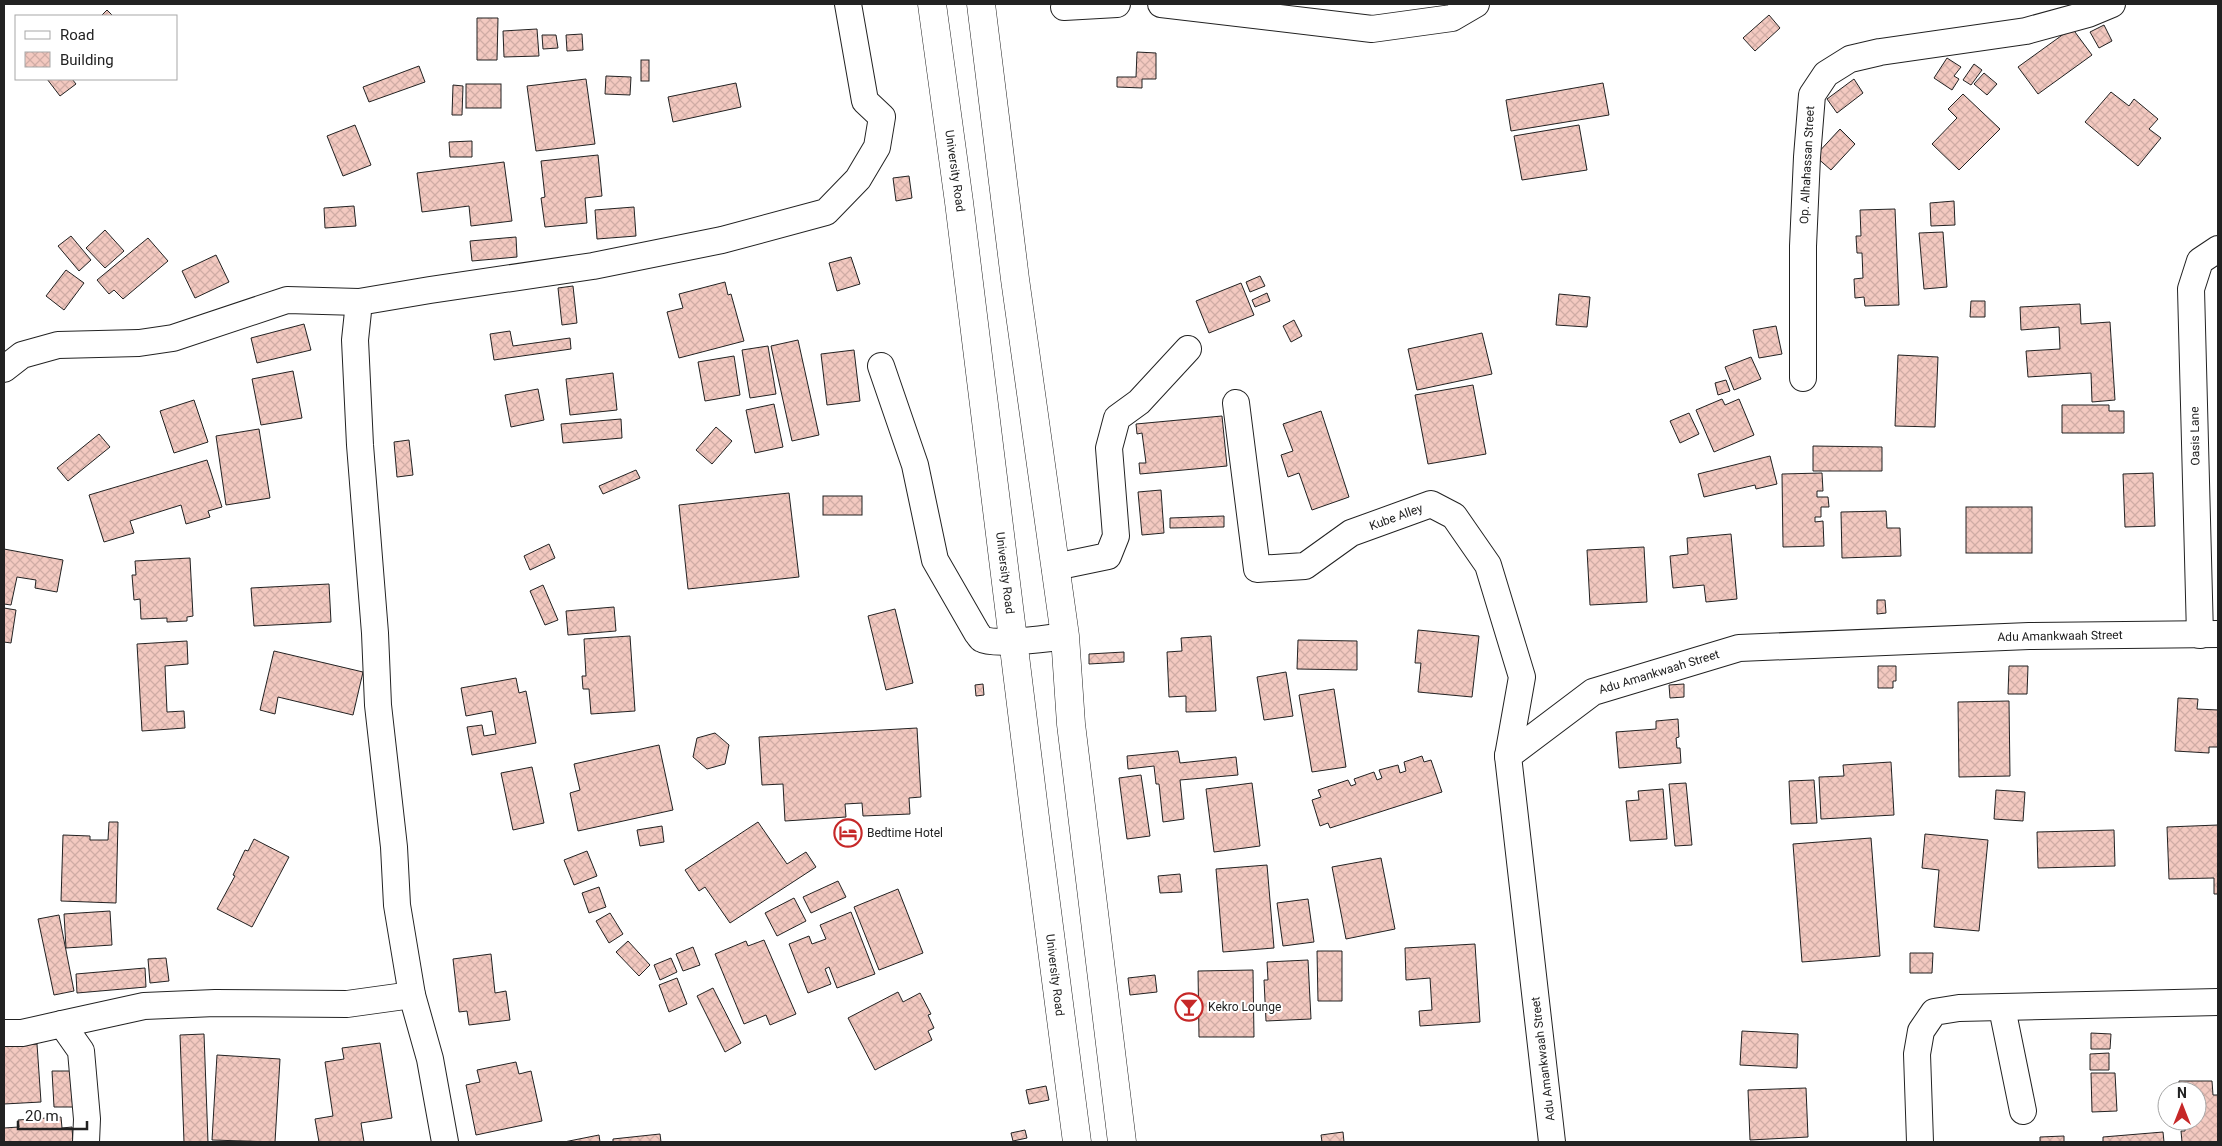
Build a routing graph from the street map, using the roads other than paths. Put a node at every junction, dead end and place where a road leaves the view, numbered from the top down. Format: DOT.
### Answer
graph roads {
  1 [pos="848,4"];
  2 [pos="932,4"];
  3 [pos="1117,4"];
  4 [pos="1161,4"];
  5 [pos="1476,4"];
  6 [pos="2112,4"];
  7 [pos="1064,8"];
  8 [pos="983,13"];
  9 [pos="2218,249"];
  10 [pos="359,302"];
  11 [pos="1188,349"];
  12 [pos="881,366"];
  13 [pos="4,369"];
  14 [pos="1803,378"];
  15 [pos="1236,403"];
  16 [pos="1055,567"];
  17 [pos="2209,635"];
  18 [pos="1065,636"];
  19 [pos="1014,641"];
  20 [pos="1508,756"];
  21 [pos="412,995"];
  22 [pos="2218,1002"];
  23 [pos="2002,1008"];
  24 [pos="62,1024"];
  25 [pos="4,1033"];
  26 [pos="2023,1111"];
  27 [pos="86,1142"];
  28 [pos="445,1142"];
  29 [pos="1077,1142"];
  30 [pos="1122,1142"];
  31 [pos="1552,1142"];
  32 [pos="1920,1142"];
  1 -- 10 [label="street"];
  2 -- 19 [label="highway, University Road"];
  3 -- 7 [label="street"];
  4 -- 5 [label="street"];
  6 -- 14 [label="street, Op. Alhahassan Street"];
  8 -- 16 [label="highway"];
  9 -- 17 [label="street, Oasis Lane"];
  10 -- 13 [label="street"];
  10 -- 21 [label="street"];
  11 -- 16 [label="street"];
  12 -- 19 [label="street"];
  15 -- 20 [label="street, Kube Alley"];
  16 -- 18 [label="highway"];
  17 -- 20 [label="street, Adu Amankwaah Street"];
  18 -- 19 [label="street"];
  18 -- 30 [label="highway"];
  19 -- 29 [label="highway, University Road"];
  20 -- 31 [label="street, Adu Amankwaah Street"];
  21 -- 24 [label="street"];
  21 -- 28 [label="street"];
  22 -- 23 [label="street"];
  23 -- 26 [label="street"];
  23 -- 32 [label="street"];
  24 -- 25 [label="street"];
  24 -- 27 [label="street"];
}
